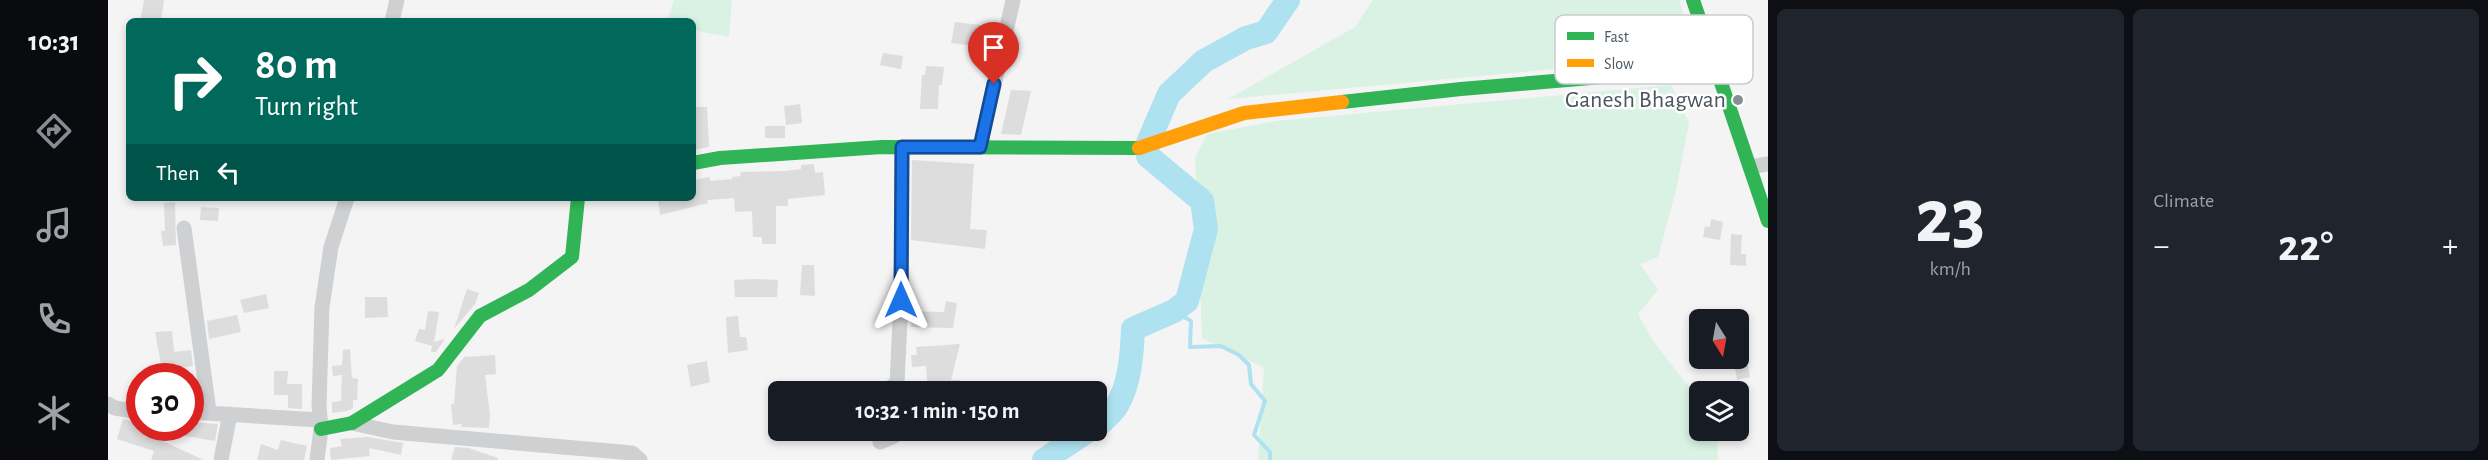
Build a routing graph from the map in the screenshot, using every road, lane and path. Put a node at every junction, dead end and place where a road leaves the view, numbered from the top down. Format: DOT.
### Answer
graph roads {
  1 [pos="397,0"];
  2 [pos="1012,0"];
  3 [pos="1693,0"];
  4 [pos="1698,15"];
  5 [pos="393,18"];
  6 [pos="1555,81"];
  7 [pos="1723,84"];
  8 [pos="902,147"];
  9 [pos="980,147"];
  10 [pos="696,163"];
  11 [pos="1768,164"];
  12 [pos="1750,167"];
  13 [pos="1764,198"];
  14 [pos="346,201"];
  15 [pos="578,201"];
  16 [pos="1768,221"];
  17 [pos="184,228"];
  18 [pos="897,381"];
  19 [pos="108,404"];
  20 [pos="126,410"];
  21 [pos="204,411"];
  22 [pos="209,411"];
  23 [pos="230,414"];
  24 [pos="352,423"];
  25 [pos="320,425"];
  26 [pos="221,460"];
  27 [pos="317,460"];
  28 [pos="640,460"];
  1 -- 5 [label="street"];
  2 -- 9 [label="street"];
  3 -- 4 [label="street"];
  6 -- 9 [label="street"];
  7 -- 12 [label="street"];
  8 -- 9 [label="street"];
  8 -- 10 [label="street"];
  8 -- 18 [label="street"];
  11 -- 12 [label="street"];
  12 -- 13 [label="street"];
  13 -- 16 [label="street"];
  14 -- 25 [label="street"];
  15 -- 24 [label="street"];
  17 -- 22 [label="street"];
  19 -- 20 [label="street"];
  21 -- 22 [label="street"];
  22 -- 23 [label="street"];
  23 -- 25 [label="street"];
  23 -- 26 [label="street"];
  24 -- 25 [label="street"];
  24 -- 28 [label="street"];
  25 -- 27 [label="street"];
}
